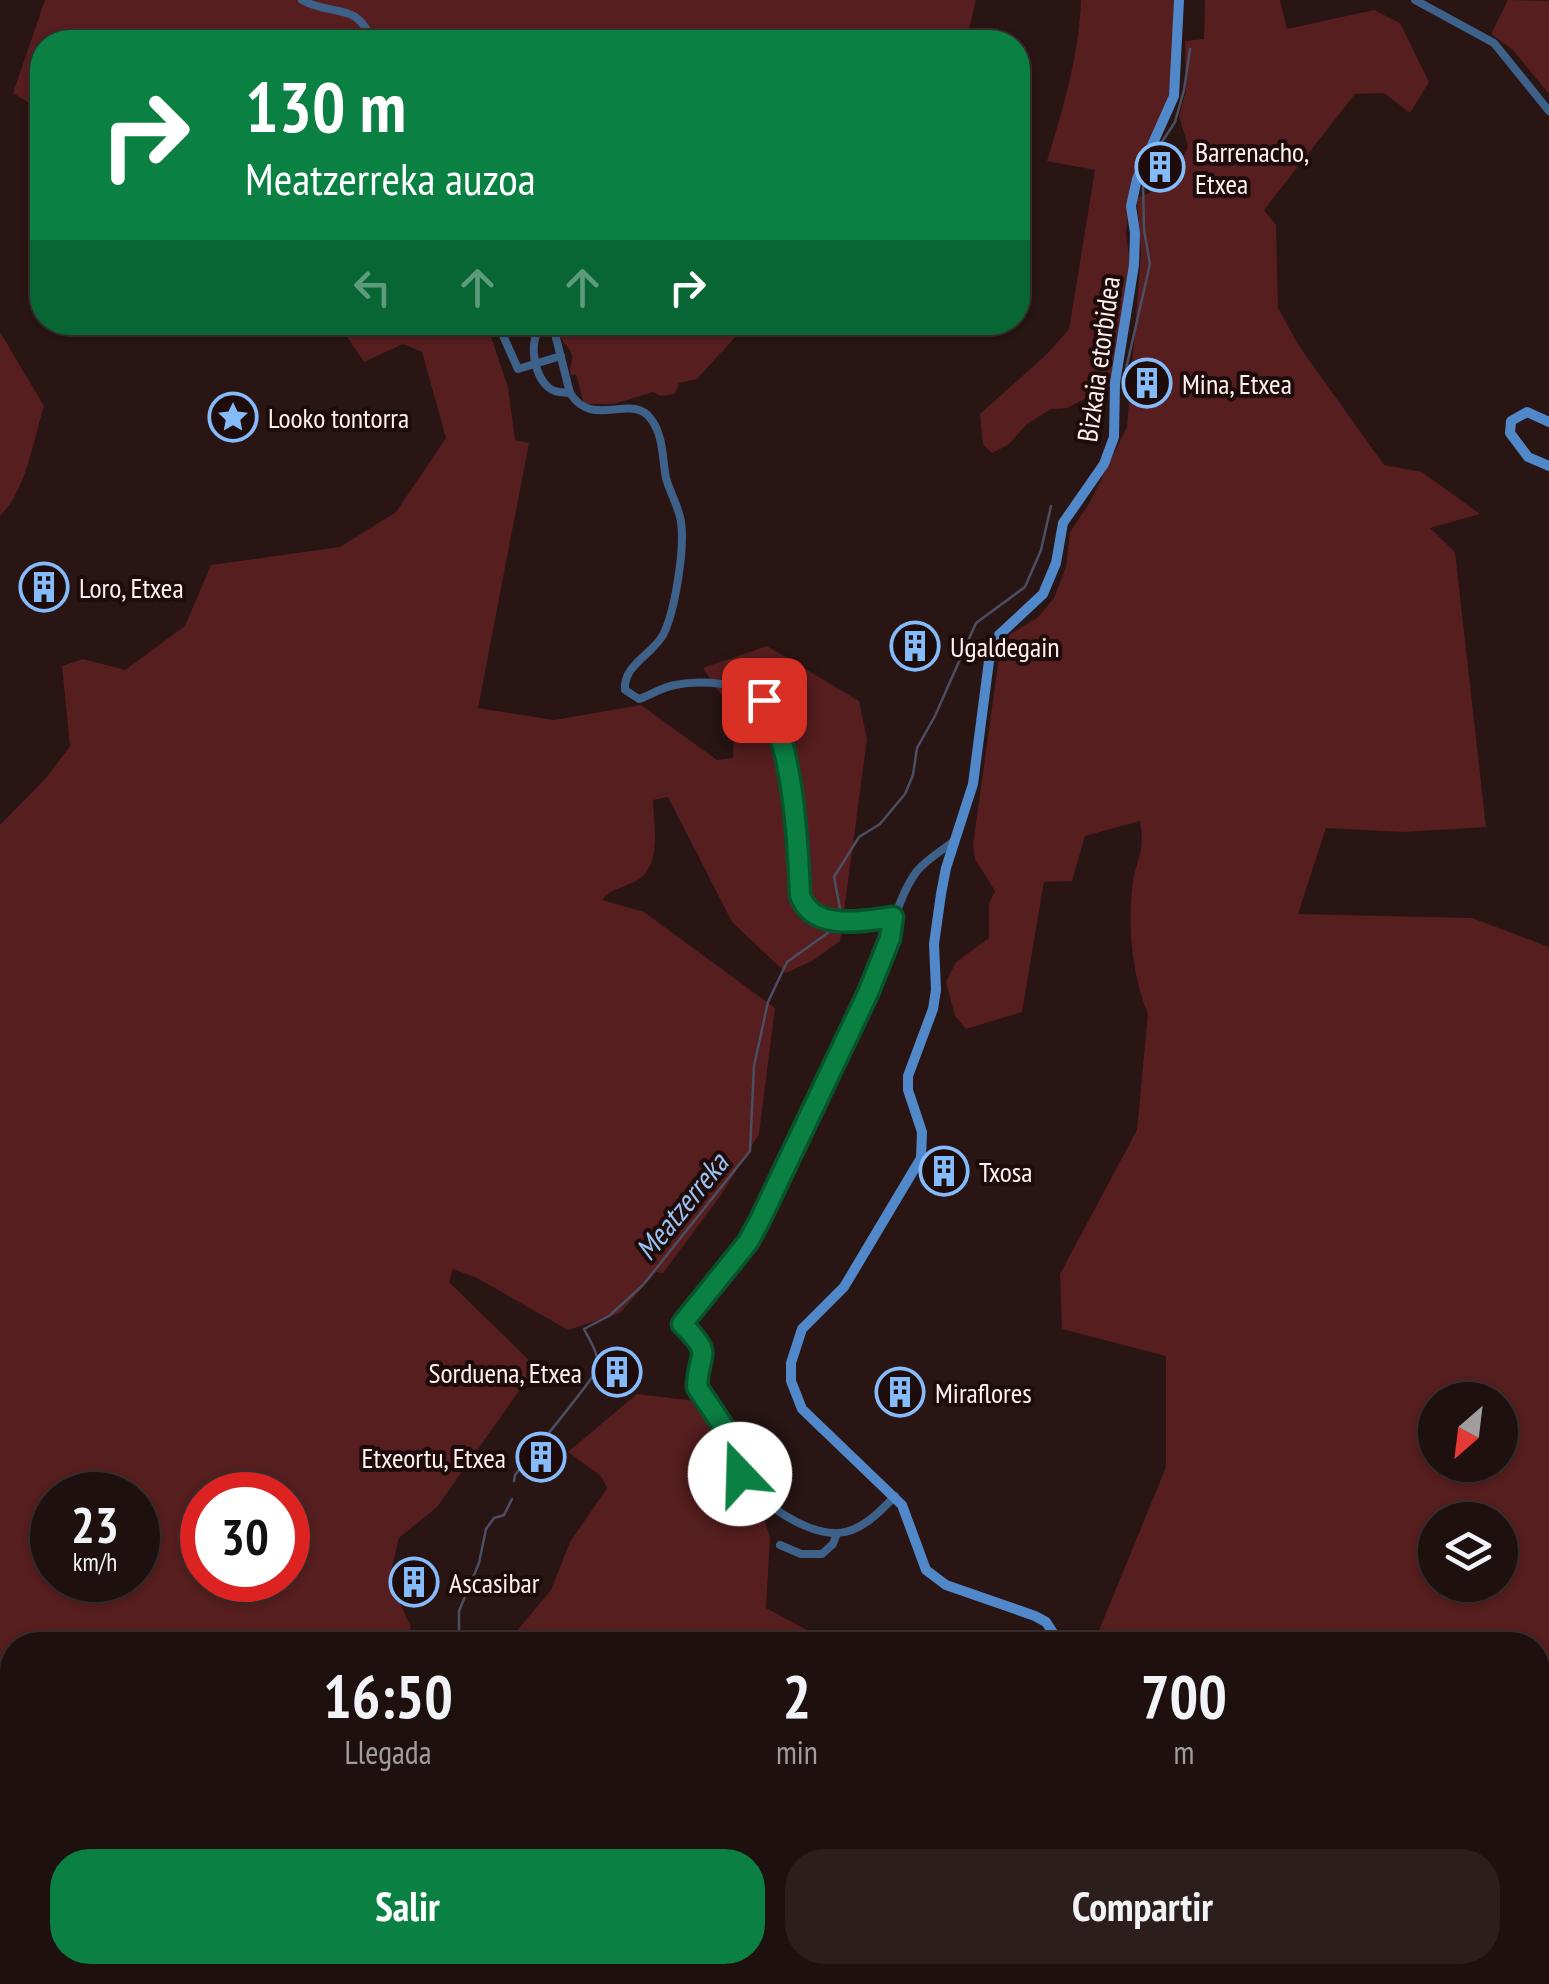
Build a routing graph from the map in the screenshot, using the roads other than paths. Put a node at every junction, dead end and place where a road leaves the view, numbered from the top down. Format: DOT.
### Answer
graph roads {
  1 [pos="302,0"];
  2 [pos="1179,0"];
  3 [pos="1415,0"];
  4 [pos="368,30"];
  5 [pos="1549,110"];
  6 [pos="504,335"];
  7 [pos="535,335"];
  8 [pos="554,335"];
  9 [pos="561,356"];
  10 [pos="534,364"];
  11 [pos="570,393"];
  12 [pos="1549,422"];
  13 [pos="1549,466"];
  14 [pos="956,839"];
  15 [pos="893,917"];
  16 [pos="896,1496"];
  17 [pos="838,1533"];
  18 [pos="780,1545"];
  19 [pos="1053,1632"];
  1 -- 4 [label="street"];
  2 -- 14 [label="street, Bizkaia etorbidea"];
  3 -- 5 [label="street"];
  6 -- 10 [label="street"];
  7 -- 10 [label="street"];
  8 -- 9 [label="street"];
  9 -- 10 [label="street"];
  9 -- 11 [label="street"];
  10 -- 11 [label="street"];
  11 -- 15 [label="street"];
  12 -- 13 [label="street"];
  14 -- 15 [label="street"];
  14 -- 16 [label="street, Bizkaia etorbidea"];
  15 -- 17 [label="street"];
  16 -- 17 [label="street"];
  16 -- 19 [label="street, Bizkaia etorbidea"];
  17 -- 18 [label="street"];
}
